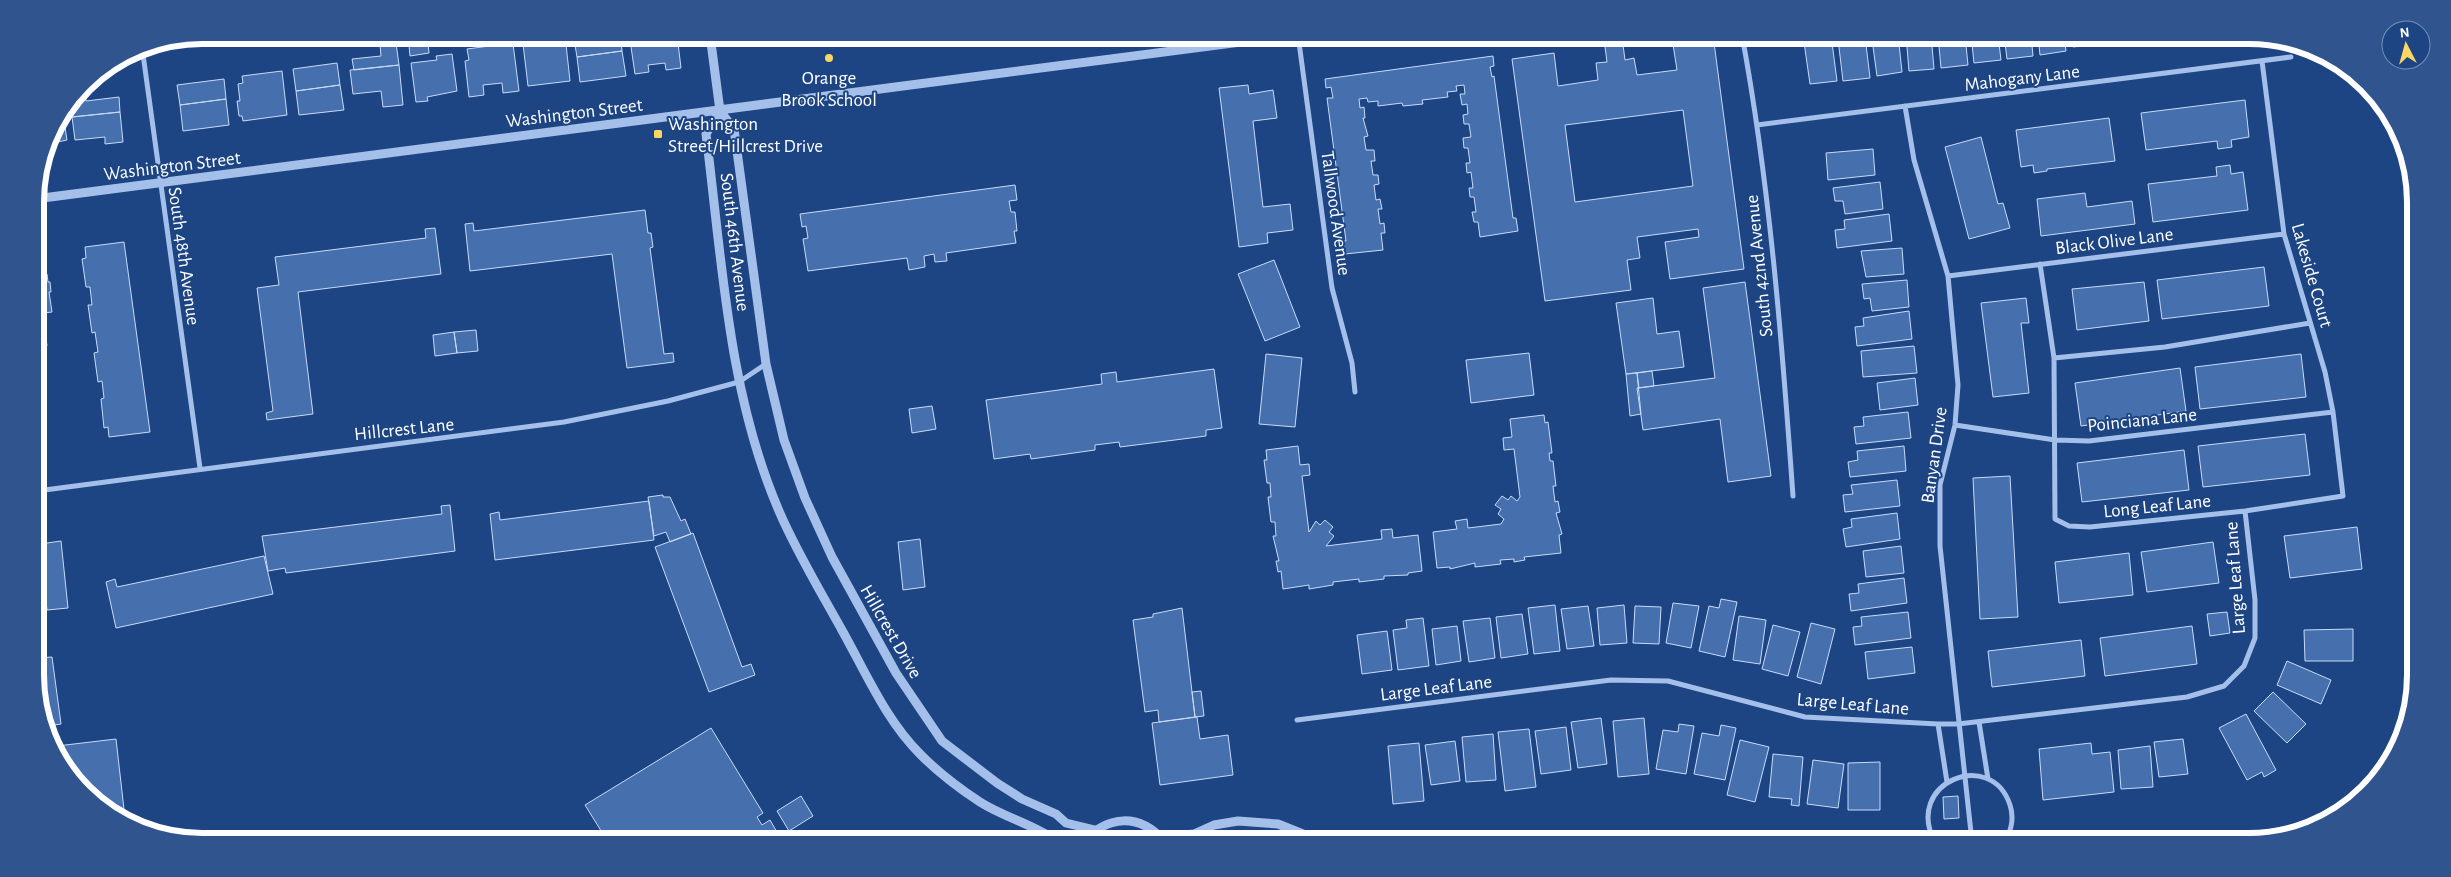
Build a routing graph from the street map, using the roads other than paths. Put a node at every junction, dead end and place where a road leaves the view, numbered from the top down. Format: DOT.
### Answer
graph roads {
  1 [pos="711,44"];
  2 [pos="1213,44"];
  3 [pos="1298,44"];
  4 [pos="1744,44"];
  5 [pos="143,55"];
  6 [pos="2291,58"];
  7 [pos="2262,61"];
  8 [pos="1905,106"];
  9 [pos="720,111"];
  10 [pos="1757,125"];
  11 [pos="160,183"];
  12 [pos="44,198"];
  13 [pos="2284,234"];
  14 [pos="2040,264"];
  15 [pos="1948,276"];
  16 [pos="2310,323"];
  17 [pos="2054,358"];
  18 [pos="766,364"];
  19 [pos="739,382"];
  20 [pos="1355,392"];
  21 [pos="2333,412"];
  22 [pos="1955,425"];
  23 [pos="2055,440"];
  24 [pos="200,468"];
  25 [pos="44,490"];
  26 [pos="1792,496"];
  27 [pos="2343,496"];
  28 [pos="2245,510"];
  29 [pos="1297,720"];
  30 [pos="1979,722"];
  31 [pos="1938,724"];
  32 [pos="1958,724"];
  33 [pos="1966,776"];
  34 [pos="1988,779"];
  35 [pos="1947,782"];
  36 [pos="1094,830"];
  37 [pos="1045,833"];
  38 [pos="1091,833"];
  39 [pos="1153,833"];
  40 [pos="1196,833"];
  41 [pos="1300,833"];
  42 [pos="1931,833"];
  43 [pos="1971,833"];
  44 [pos="2008,833"];
  1 -- 9 [label="street, South 46th Avenue"];
  2 -- 9 [label="street, Washington Street"];
  3 -- 20 [label="street, Tallwood Avenue"];
  4 -- 10 [label="street, South 42nd Avenue"];
  5 -- 11 [label="street, South 48th Avenue"];
  6 -- 7 [label="street, Mahogany Lane"];
  7 -- 8 [label="street, Mahogany Lane"];
  7 -- 13 [label="street, Lakeside Court"];
  8 -- 10 [label="street, Mahogany Lane"];
  8 -- 15 [label="street, Banyan Drive"];
  9 -- 11 [label="street, Washington Street"];
  9 -- 18 [label="street, South 46th Avenue"];
  9 -- 19 [label="street, South 46th Avenue"];
  10 -- 26 [label="street, South 42nd Avenue"];
  11 -- 12 [label="street, Washington Street"];
  11 -- 24 [label="street, South 48th Avenue"];
  13 -- 14 [label="street, Black Olive Lane"];
  13 -- 16 [label="street, Lakeside Court"];
  14 -- 15 [label="street, Black Olive Lane"];
  14 -- 17 [label="street"];
  15 -- 22 [label="street, Banyan Drive"];
  16 -- 17 [label="street"];
  16 -- 21 [label="street, Lakeside Court"];
  17 -- 23 [label="street"];
  18 -- 19 [label="street, Hillcrest Lane"];
  18 -- 36 [label="street, Hillcrest Drive"];
  19 -- 24 [label="street, Hillcrest Lane"];
  19 -- 37 [label="street"];
  21 -- 23 [label="street, Poinciana Lane"];
  21 -- 27 [label="street, Lakeside Court"];
  22 -- 23 [label="street, Poinciana Lane"];
  22 -- 32 [label="street, Banyan Drive"];
  23 -- 28 [label="street, Long Leaf Lane"];
  24 -- 25 [label="street, Hillcrest Lane"];
  27 -- 28 [label="street, Long Leaf Lane"];
  28 -- 30 [label="street, Large Leaf Lane"];
  29 -- 31 [label="street, Large Leaf Lane"];
  30 -- 32 [label="street, Large Leaf Lane"];
  30 -- 34 [label="street"];
  31 -- 32 [label="street, Large Leaf Lane"];
  31 -- 35 [label="street"];
  32 -- 33 [label="street, Banyan Drive"];
  33 -- 34 [label="street"];
  33 -- 35 [label="street"];
  33 -- 43 [label="street, Banyan Drive"];
  34 -- 44 [label="street"];
  35 -- 42 [label="street"];
  36 -- 38 [label="street"];
  36 -- 39 [label="street"];
  40 -- 41 [label="street"];
}
